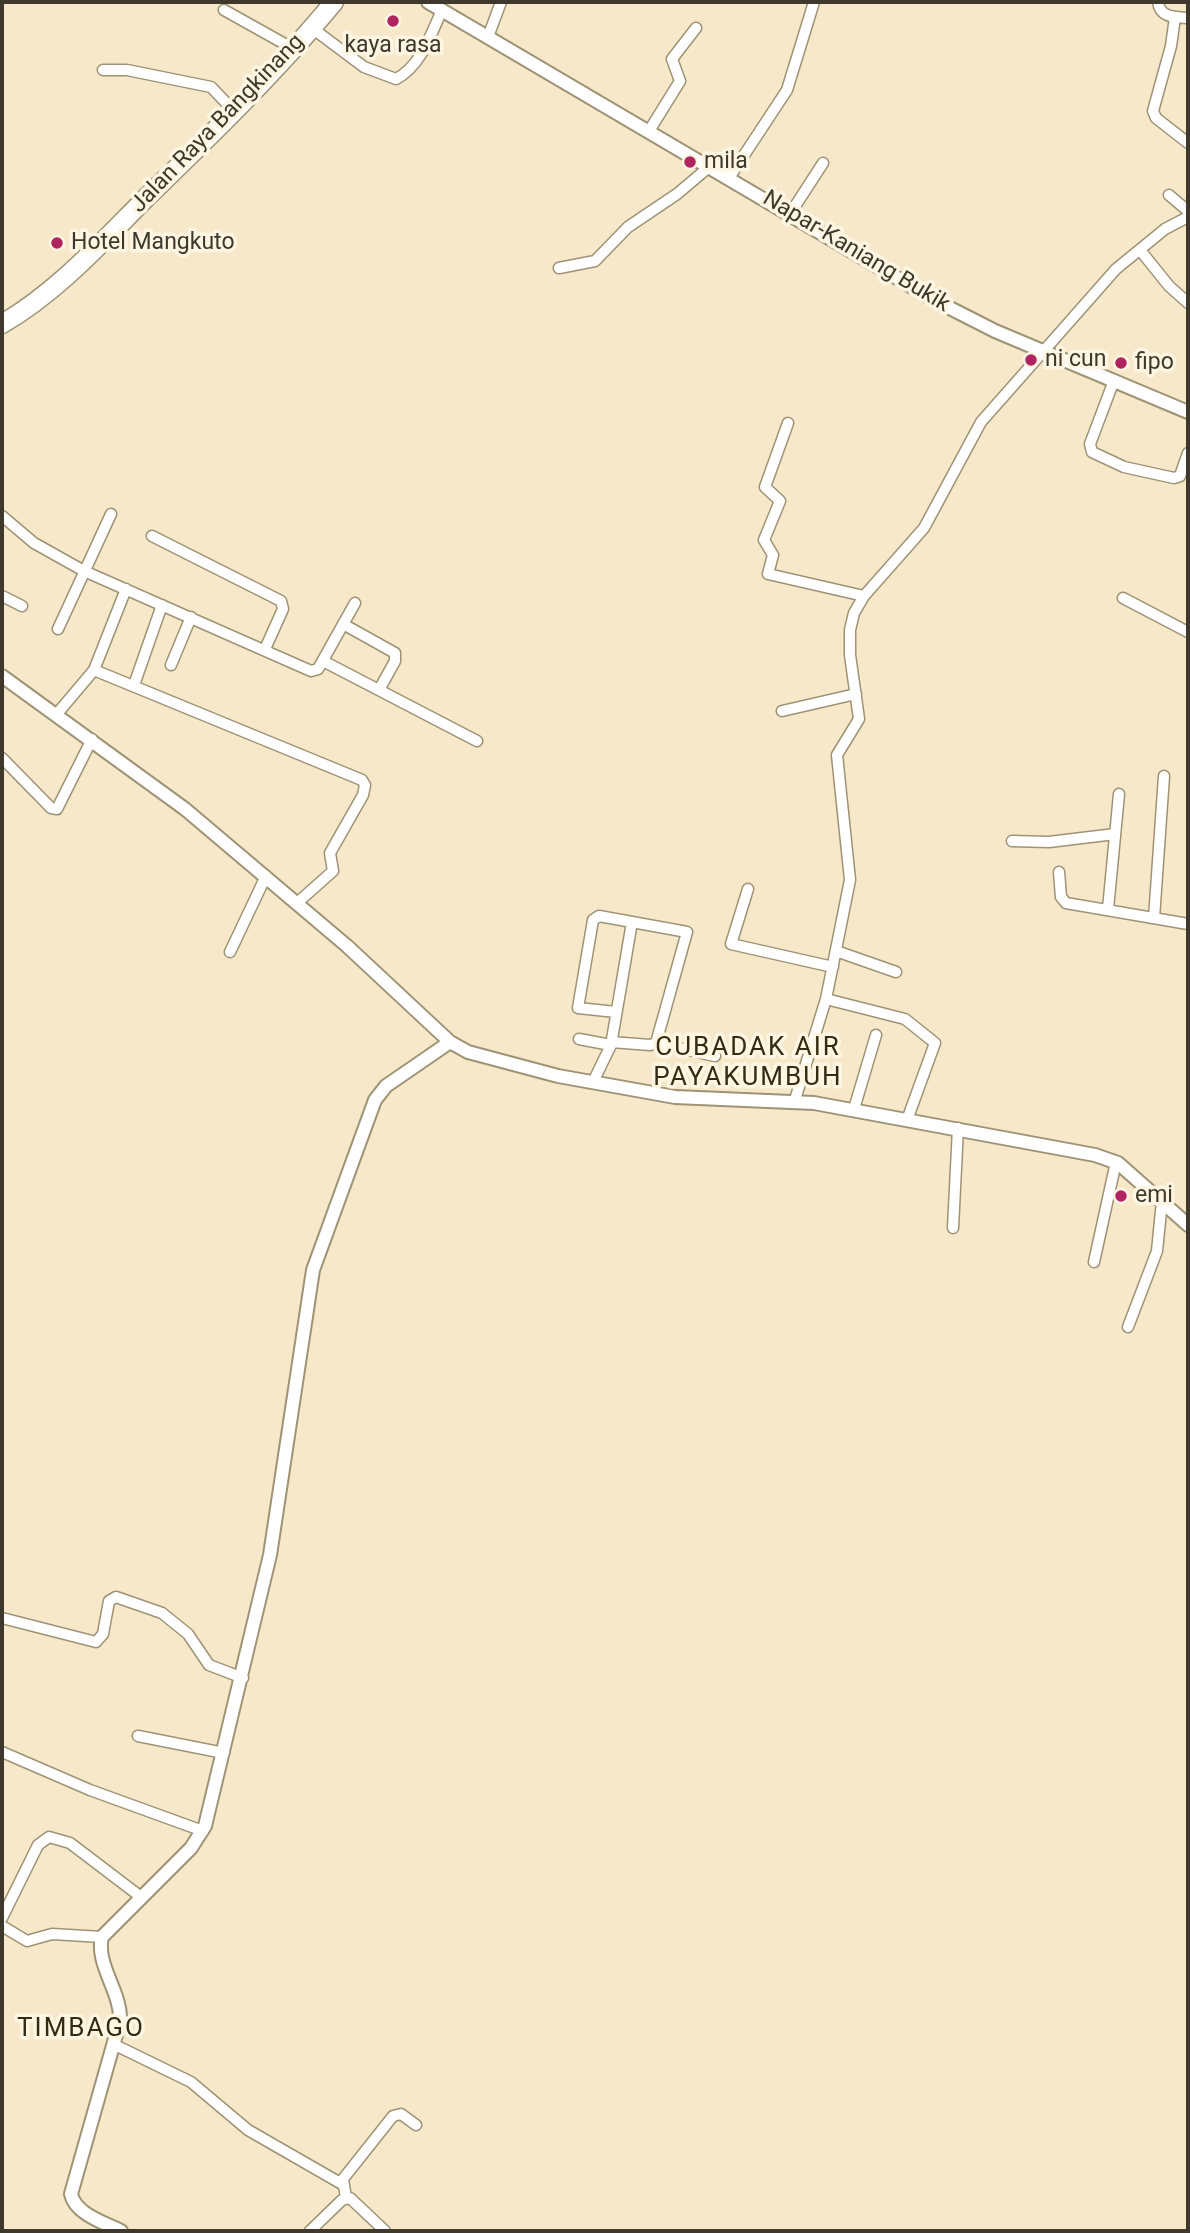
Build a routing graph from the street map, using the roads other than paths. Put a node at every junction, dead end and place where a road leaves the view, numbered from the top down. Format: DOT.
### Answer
graph roads {
  1 [pos="334,2"];
  2 [pos="428,2"];
  3 [pos="500,2"];
  4 [pos="814,2"];
  5 [pos="1158,2"];
  6 [pos="224,10"];
  7 [pos="442,10"];
  8 [pos="1175,17"];
  9 [pos="1188,18"];
  10 [pos="312,28"];
  11 [pos="696,28"];
  12 [pos="488,37"];
  13 [pos="292,48"];
  14 [pos="103,70"];
  15 [pos="234,111"];
  16 [pos="649,131"];
  17 [pos="1188,143"];
  18 [pos="823,163"];
  19 [pos="709,167"];
  20 [pos="729,178"];
  21 [pos="1169,195"];
  22 [pos="1188,211"];
  23 [pos="790,214"];
  24 [pos="1188,217"];
  25 [pos="1140,250"];
  26 [pos="559,268"];
  27 [pos="1188,303"];
  28 [pos="2,323"];
  29 [pos="2,331"];
  30 [pos="1044,352"];
  31 [pos="1112,383"];
  32 [pos="1188,412"];
  33 [pos="788,423"];
  34 [pos="1188,453"];
  35 [pos="111,514"];
  36 [pos="2,516"];
  37 [pos="152,536"];
  38 [pos="84,571"];
  39 [pos="126,589"];
  40 [pos="2,596"];
  41 [pos="864,596"];
  42 [pos="1123,598"];
  43 [pos="355,603"];
  44 [pos="162,605"];
  45 [pos="22,606"];
  46 [pos="191,617"];
  47 [pos="343,624"];
  48 [pos="58,629"];
  49 [pos="1188,632"];
  50 [pos="265,649"];
  51 [pos="323,661"];
  52 [pos="171,665"];
  53 [pos="94,670"];
  54 [pos="2,676"];
  55 [pos="134,685"];
  56 [pos="379,690"];
  57 [pos="856,694"];
  58 [pos="782,711"];
  59 [pos="56,715"];
  60 [pos="92,739"];
  61 [pos="477,741"];
  62 [pos="2,758"];
  63 [pos="1164,776"];
  64 [pos="1119,794"];
  65 [pos="1115,834"];
  66 [pos="1012,841"];
  67 [pos="1059,872"];
  68 [pos="266,876"];
  69 [pos="748,889"];
  70 [pos="297,903"];
  71 [pos="1108,909"];
  72 [pos="1154,918"];
  73 [pos="632,922"];
  74 [pos="1188,924"];
  75 [pos="836,951"];
  76 [pos="230,952"];
  77 [pos="834,967"];
  78 [pos="896,972"];
  79 [pos="826,999"];
  80 [pos="617,1012"];
  81 [pos="876,1035"];
  82 [pos="579,1039"];
  83 [pos="450,1042"];
  84 [pos="656,1043"];
  85 [pos="611,1044"];
  86 [pos="715,1056"];
  87 [pos="593,1082"];
  88 [pos="794,1103"];
  89 [pos="854,1110"];
  90 [pos="907,1120"];
  91 [pos="958,1128"];
  92 [pos="1116,1162"];
  93 [pos="1161,1201"];
  94 [pos="1188,1225"];
  95 [pos="953,1228"];
  96 [pos="1094,1262"];
  97 [pos="1128,1327"];
  98 [pos="2,1618"];
  99 [pos="243,1678"];
  100 [pos="138,1736"];
  101 [pos="2,1752"];
  102 [pos="224,1753"];
  103 [pos="202,1831"];
  104 [pos="141,1897"];
  105 [pos="2,1918"];
  106 [pos="2,1926"];
  107 [pos="101,1943"];
  108 [pos="113,2044"];
  109 [pos="416,2124"];
  110 [pos="342,2184"];
  111 [pos="346,2199"];
  112 [pos="121,2231"];
  113 [pos="310,2231"];
  114 [pos="385,2231"];
  1 -- 10 [label="highway, Jalan Raya Bangkinang"];
  2 -- 7 [label="street, Napar-Kaniang Bukik"];
  3 -- 12 [label="street"];
  4 -- 20 [label="street"];
  5 -- 8 [label="street"];
  6 -- 13 [label="street"];
  7 -- 10 [label="street"];
  7 -- 12 [label="street, Napar-Kaniang Bukik"];
  8 -- 9 [label="street"];
  8 -- 17 [label="street"];
  10 -- 13 [label="highway, Jalan Raya Bangkinang"];
  11 -- 16 [label="street"];
  12 -- 16 [label="street, Napar-Kaniang Bukik"];
  13 -- 15 [label="highway, Jalan Raya Bangkinang"];
  14 -- 15 [label="street"];
  15 -- 28 [label="highway, Jalan Raya Bangkinang"];
  16 -- 19 [label="street, Napar-Kaniang Bukik"];
  18 -- 23 [label="street"];
  19 -- 20 [label="street, Napar-Kaniang Bukik"];
  19 -- 26 [label="street"];
  20 -- 23 [label="street, Napar-Kaniang Bukik"];
  21 -- 22 [label="street"];
  23 -- 30 [label="street, Napar-Kaniang Bukik"];
  24 -- 25 [label="street"];
  25 -- 27 [label="street"];
  25 -- 30 [label="street"];
  28 -- 29 [label="street"];
  30 -- 31 [label="street, Napar-Kaniang Bukik"];
  30 -- 41 [label="street"];
  31 -- 32 [label="street, Napar-Kaniang Bukik"];
  31 -- 34 [label="street"];
  33 -- 41 [label="street"];
  35 -- 38 [label="street"];
  36 -- 38 [label="street"];
  37 -- 50 [label="street"];
  38 -- 39 [label="street"];
  38 -- 48 [label="street"];
  39 -- 44 [label="street"];
  39 -- 53 [label="street"];
  40 -- 45 [label="street"];
  41 -- 57 [label="street"];
  42 -- 49 [label="street"];
  43 -- 47 [label="street"];
  44 -- 46 [label="street"];
  44 -- 55 [label="street"];
  46 -- 50 [label="street"];
  46 -- 52 [label="street"];
  47 -- 51 [label="street"];
  47 -- 56 [label="street"];
  50 -- 51 [label="street"];
  51 -- 56 [label="street"];
  53 -- 55 [label="street"];
  53 -- 59 [label="street"];
  54 -- 59 [label="street"];
  55 -- 70 [label="street"];
  56 -- 61 [label="street"];
  57 -- 58 [label="street"];
  57 -- 75 [label="street"];
  59 -- 60 [label="street"];
  60 -- 62 [label="street"];
  60 -- 68 [label="street"];
  63 -- 72 [label="street"];
  64 -- 65 [label="street"];
  65 -- 66 [label="street"];
  65 -- 71 [label="street"];
  67 -- 71 [label="street"];
  68 -- 70 [label="street"];
  68 -- 76 [label="street"];
  69 -- 77 [label="street"];
  70 -- 83 [label="street"];
  71 -- 72 [label="street"];
  72 -- 74 [label="street"];
  73 -- 80 [label="street"];
  73 -- 80 [label="street"];
  73 -- 84 [label="street"];
  75 -- 77 [label="street"];
  75 -- 78 [label="street"];
  77 -- 79 [label="street"];
  79 -- 88 [label="street"];
  79 -- 90 [label="street"];
  80 -- 85 [label="street"];
  81 -- 89 [label="street"];
  82 -- 85 [label="street"];
  83 -- 87 [label="street"];
  83 -- 99 [label="street"];
  84 -- 85 [label="street"];
  84 -- 86 [label="street"];
  85 -- 87 [label="street"];
  87 -- 88 [label="street"];
  88 -- 89 [label="street"];
  89 -- 90 [label="street"];
  90 -- 91 [label="street"];
  91 -- 92 [label="street"];
  91 -- 95 [label="street"];
  92 -- 93 [label="street"];
  92 -- 96 [label="street"];
  93 -- 94 [label="street"];
  93 -- 97 [label="street"];
  98 -- 99 [label="street"];
  99 -- 102 [label="street"];
  100 -- 102 [label="street"];
  101 -- 103 [label="street"];
  102 -- 103 [label="street"];
  103 -- 104 [label="street"];
  104 -- 105 [label="street"];
  104 -- 107 [label="street"];
  106 -- 107 [label="street"];
  107 -- 108 [label="street"];
  108 -- 110 [label="street"];
  108 -- 112 [label="street"];
  109 -- 110 [label="street"];
  110 -- 111 [label="street"];
  111 -- 113 [label="street"];
  111 -- 114 [label="street"];
}
